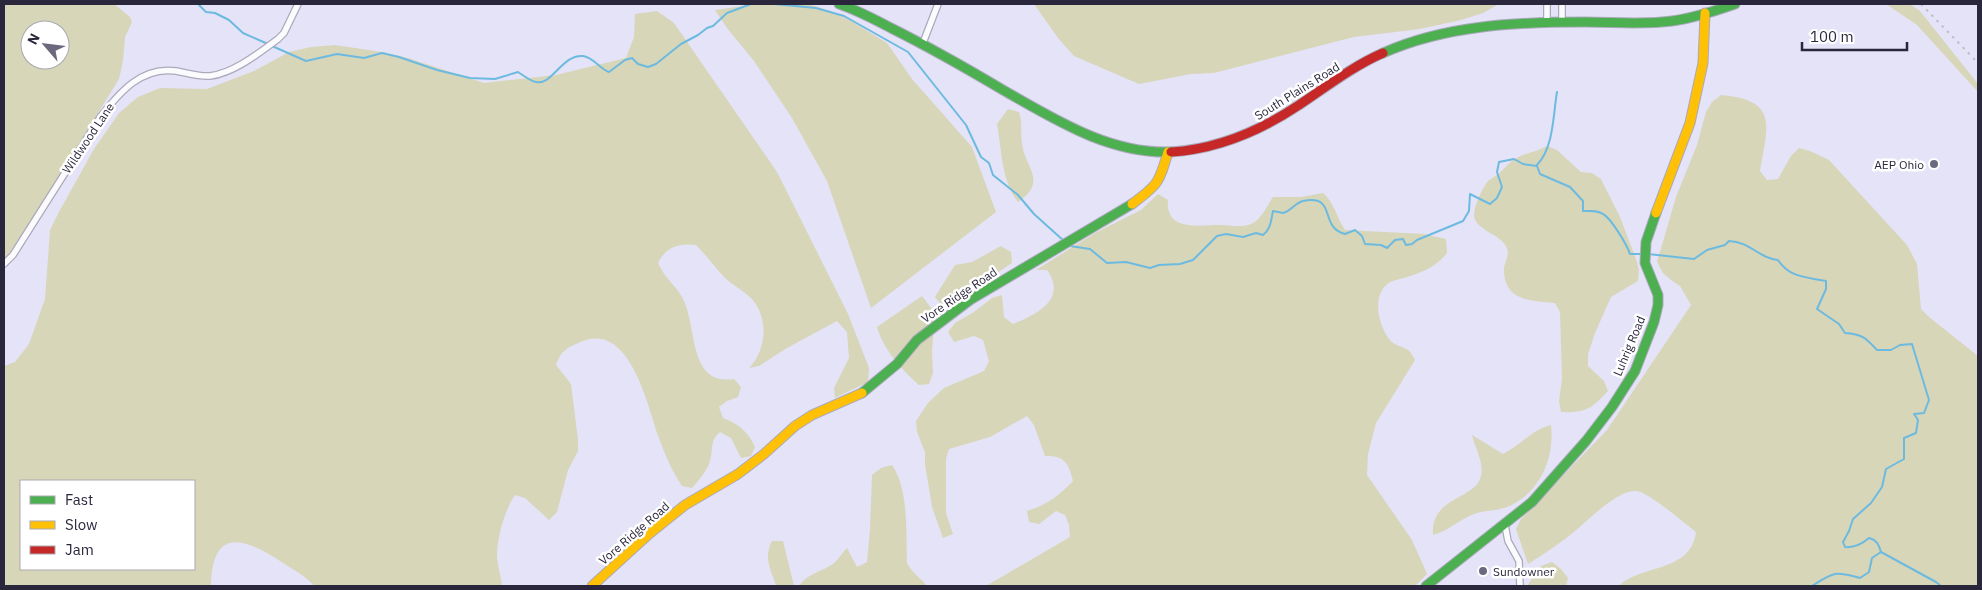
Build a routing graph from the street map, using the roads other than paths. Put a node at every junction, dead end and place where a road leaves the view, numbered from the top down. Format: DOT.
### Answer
graph roads {
  1 [pos="298,4"];
  2 [pos="839,4"];
  3 [pos="938,4"];
  4 [pos="1547,4"];
  5 [pos="1562,4"];
  6 [pos="1735,4"];
  7 [pos="1715,7"];
  8 [pos="1705,13"];
  9 [pos="1547,22"];
  10 [pos="1562,22"];
  11 [pos="924,44"];
  12 [pos="1168,152"];
  13 [pos="4,264"];
  14 [pos="1505,525"];
  15 [pos="592,586"];
  16 [pos="1426,586"];
  17 [pos="1520,586"];
  1 -- 13 [label="street, Wildwood Lane"];
  2 -- 11 [label="street, South Plains Road"];
  3 -- 11 [label="street"];
  4 -- 9 [label="street"];
  5 -- 10 [label="street"];
  6 -- 7 [label="street, South Plains Road"];
  7 -- 8 [label="street, South Plains Road"];
  8 -- 10 [label="street, South Plains Road"];
  8 -- 14 [label="street, Luhrig Road"];
  9 -- 10 [label="street, South Plains Road"];
  9 -- 12 [label="street, South Plains Road"];
  11 -- 12 [label="street, South Plains Road"];
  12 -- 15 [label="street, Vore Ridge Road"];
  14 -- 16 [label="street, Luhrig Road"];
  14 -- 17 [label="street"];
}
